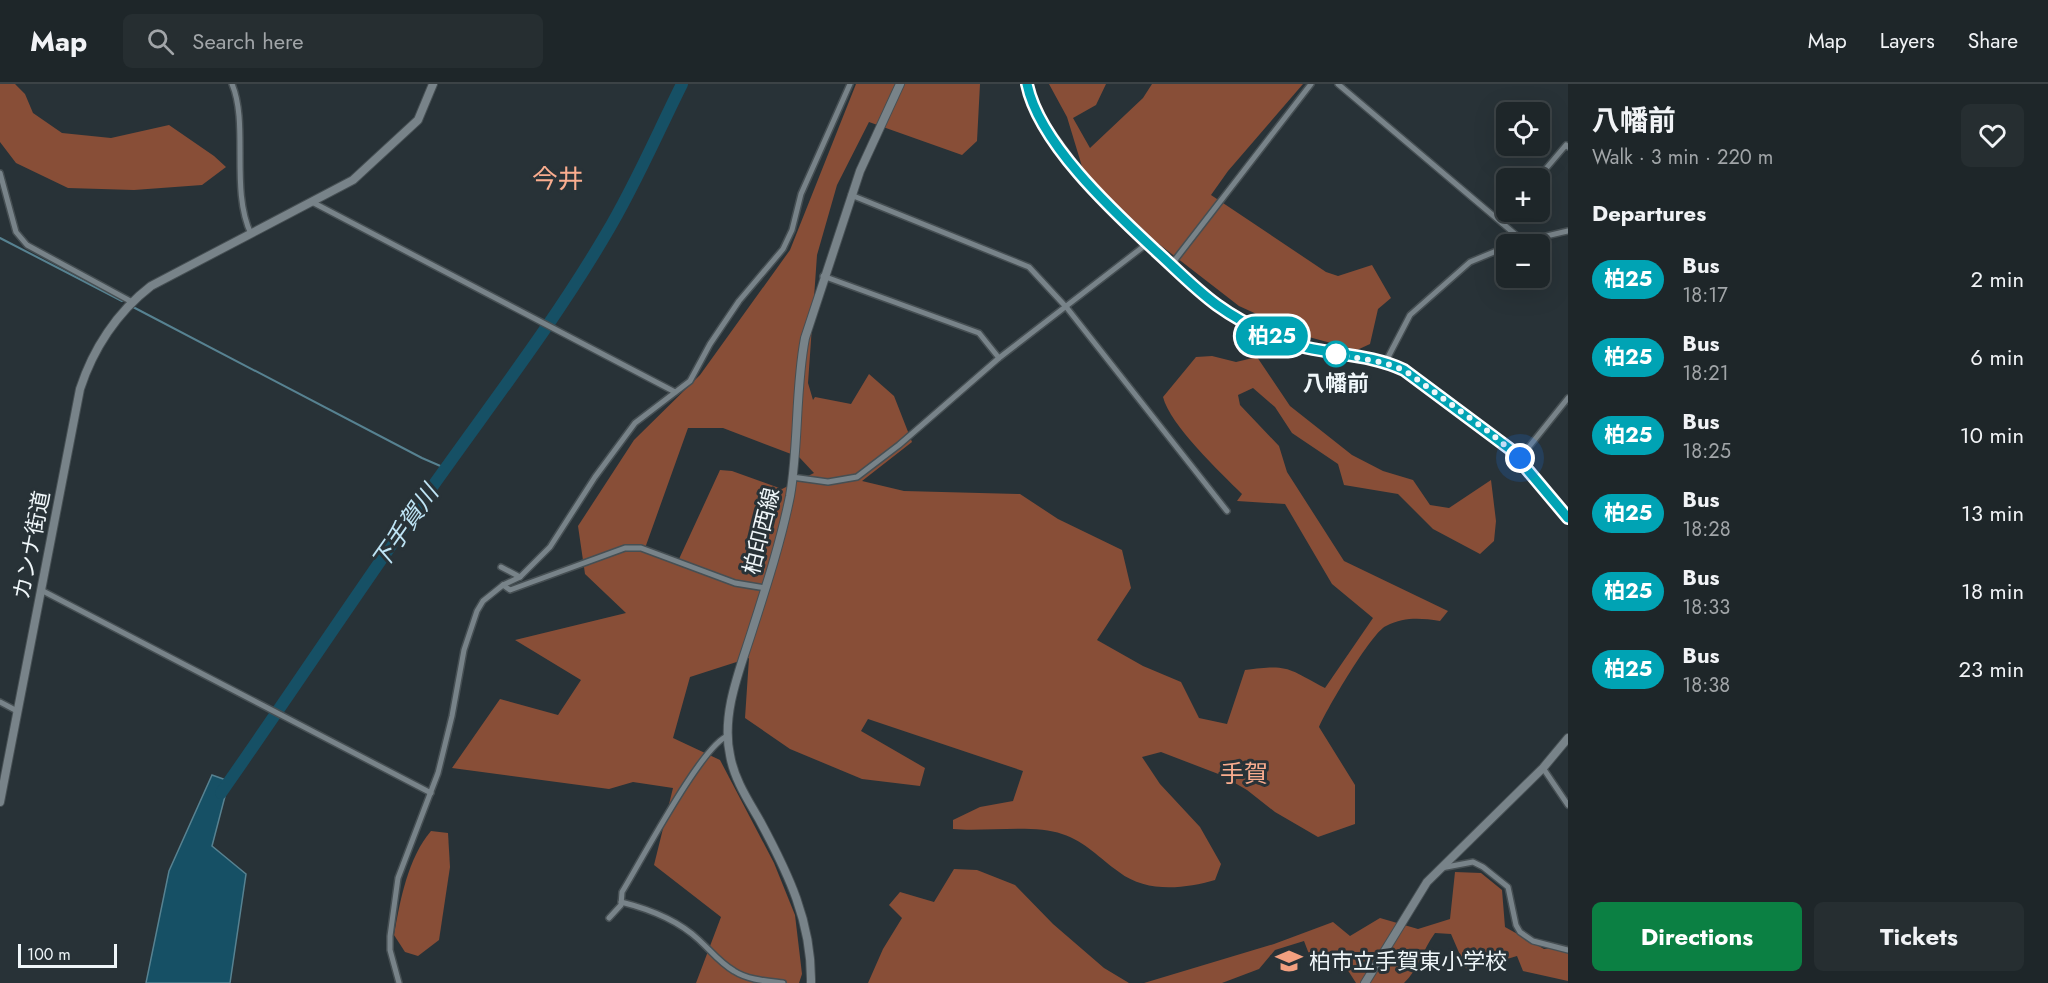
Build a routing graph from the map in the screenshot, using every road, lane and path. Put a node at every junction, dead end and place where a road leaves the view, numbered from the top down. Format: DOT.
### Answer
graph roads {
  1 [pos="232,84"];
  2 [pos="433,84"];
  3 [pos="850,84"];
  4 [pos="900,84"];
  5 [pos="1027,84"];
  6 [pos="1311,84"];
  7 [pos="1338,84"];
  8 [pos="1568,147"];
  9 [pos="1546,168"];
  10 [pos="0,173"];
  11 [pos="851,195"];
  12 [pos="312,201"];
  13 [pos="1502,223"];
  14 [pos="1568,231"];
  15 [pos="251,234"];
  16 [pos="1515,234"];
  17 [pos="1550,235"];
  18 [pos="1148,243"];
  19 [pos="1496,251"];
  20 [pos="1171,265"];
  21 [pos="823,276"];
  22 [pos="130,303"];
  23 [pos="1067,308"];
  24 [pos="999,358"];
  25 [pos="1385,363"];
  26 [pos="675,392"];
  27 [pos="1568,398"];
  28 [pos="1565,408"];
  29 [pos="1520,458"];
  30 [pos="792,477"];
  31 [pos="1227,511"];
  32 [pos="1568,518"];
  33 [pos="501,567"];
  34 [pos="520,577"];
  35 [pos="503,585"];
  36 [pos="765,588"];
  37 [pos="41,590"];
  38 [pos="0,702"];
  39 [pos="17,711"];
  40 [pos="728,736"];
  41 [pos="1568,738"];
  42 [pos="1543,768"];
  43 [pos="431,793"];
  44 [pos="0,802"];
  45 [pos="1568,805"];
  46 [pos="1440,868"];
  47 [pos="621,902"];
  48 [pos="609,918"];
  49 [pos="1568,950"];
  50 [pos="399,983"];
  51 [pos="783,983"];
  52 [pos="811,983"];
  53 [pos="1365,983"];
  1 -- 15 [label="street"];
  2 -- 12 [label="street, カンナ街道"];
  3 -- 26 [label="street"];
  4 -- 11 [label="street, 柏印西線"];
  5 -- 18 [label="street"];
  6 -- 20 [label="street"];
  7 -- 13 [label="street"];
  8 -- 9 [label="street"];
  10 -- 22 [label="street"];
  11 -- 21 [label="street, 柏印西線"];
  11 -- 23 [label="street"];
  12 -- 15 [label="street, カンナ街道"];
  12 -- 26 [label="street"];
  13 -- 16 [label="street"];
  14 -- 17 [label="street"];
  15 -- 22 [label="street, カンナ街道"];
  18 -- 20 [label="street"];
  18 -- 23 [label="street"];
  19 -- 25 [label="street"];
  20 -- 25 [label="street"];
  21 -- 24 [label="street"];
  21 -- 30 [label="street, 柏印西線"];
  22 -- 37 [label="street, カンナ街道"];
  23 -- 24 [label="street"];
  23 -- 31 [label="street"];
  24 -- 30 [label="street"];
  25 -- 29 [label="street"];
  26 -- 34 [label="street"];
  27 -- 28 [label="street"];
  28 -- 29 [label="street"];
  29 -- 32 [label="street"];
  30 -- 36 [label="street, 柏印西線"];
  33 -- 34 [label="street"];
  34 -- 35 [label="street"];
  35 -- 36 [label="street"];
  35 -- 43 [label="street"];
  36 -- 40 [label="street, 柏印西線"];
  37 -- 39 [label="street, カンナ街道"];
  37 -- 43 [label="street"];
  38 -- 39 [label="street"];
  39 -- 44 [label="street, カンナ街道"];
  40 -- 47 [label="street"];
  40 -- 52 [label="street, 柏印西線"];
  41 -- 42 [label="street"];
  42 -- 45 [label="street"];
  42 -- 46 [label="street"];
  43 -- 50 [label="street"];
  46 -- 49 [label="street"];
  46 -- 53 [label="street"];
  47 -- 48 [label="street"];
  47 -- 51 [label="street"];
}
